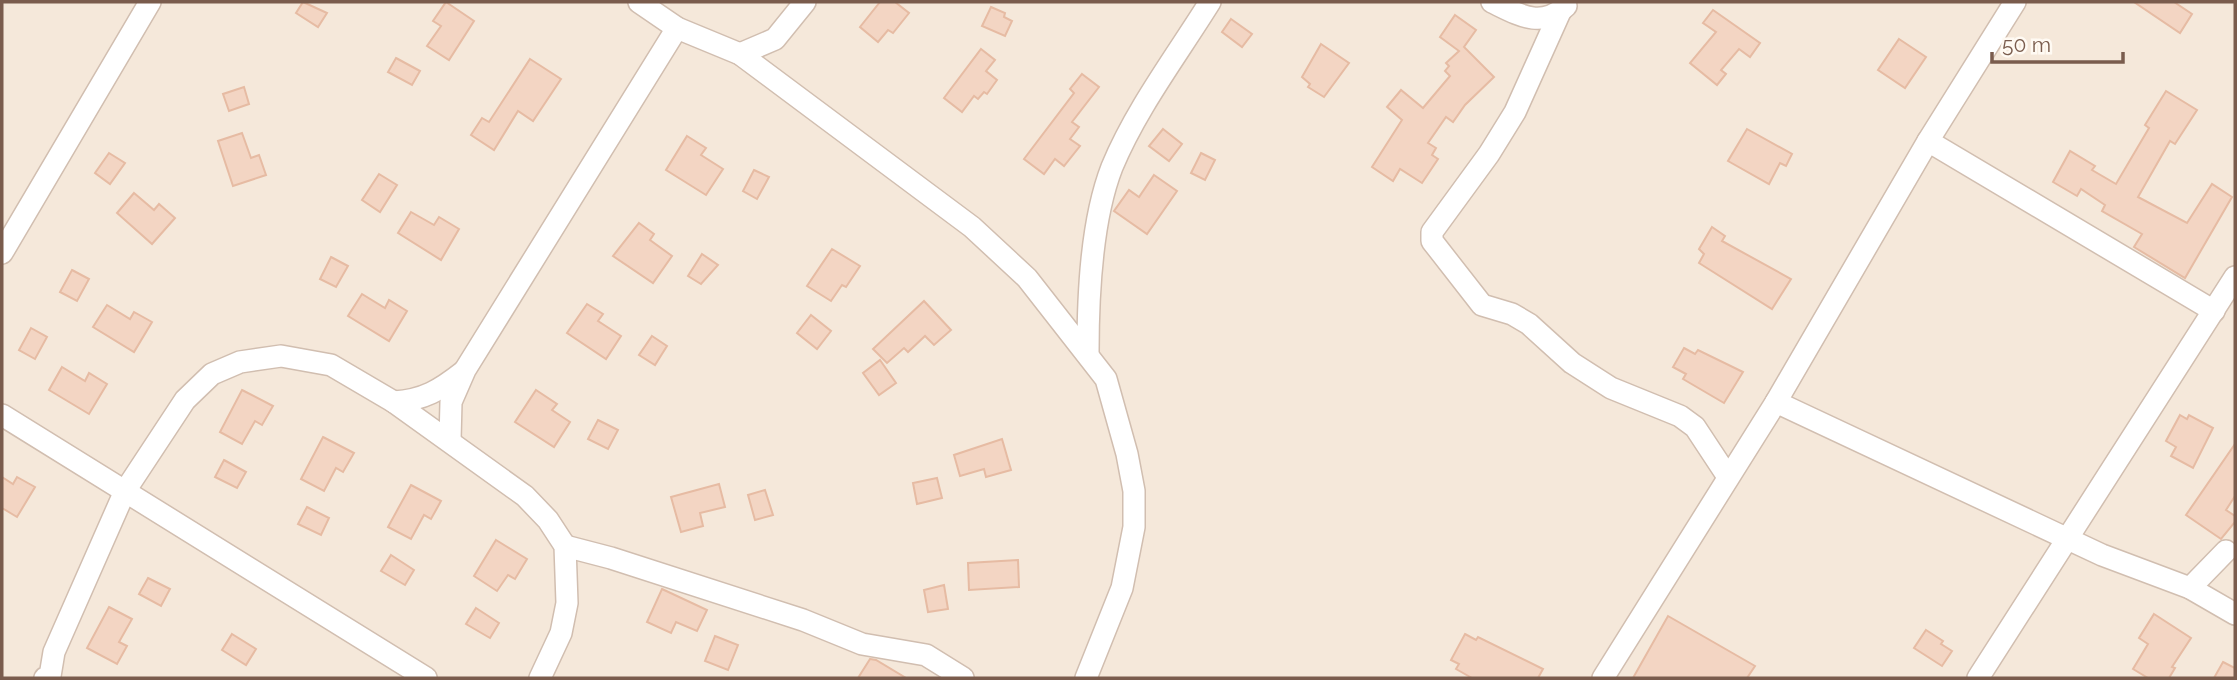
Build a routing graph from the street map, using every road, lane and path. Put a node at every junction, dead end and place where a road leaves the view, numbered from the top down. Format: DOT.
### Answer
graph roads {
  1 [pos="150,2"];
  2 [pos="639,2"];
  3 [pos="805,2"];
  4 [pos="1210,2"];
  5 [pos="1492,2"];
  6 [pos="2015,2"];
  7 [pos="1566,7"];
  8 [pos="677,28"];
  9 [pos="740,54"];
  10 [pos="1928,141"];
  11 [pos="2,253"];
  12 [pos="2235,277"];
  13 [pos="2214,311"];
  14 [pos="1088,352"];
  15 [pos="465,370"];
  16 [pos="394,402"];
  17 [pos="1776,402"];
  18 [pos="2,415"];
  19 [pos="450,440"];
  20 [pos="1728,477"];
  21 [pos="125,491"];
  22 [pos="2066,538"];
  23 [pos="565,546"];
  24 [pos="2226,551"];
  25 [pos="2190,589"];
  26 [pos="2235,614"];
  27 [pos="48,678"];
  28 [pos="426,678"];
  29 [pos="540,678"];
  30 [pos="963,678"];
  31 [pos="1086,678"];
  32 [pos="1603,678"];
  33 [pos="1978,678"];
  1 -- 11 [label="street"];
  2 -- 8 [label="street"];
  3 -- 9 [label="street"];
  4 -- 14 [label="street"];
  5 -- 7 [label="street"];
  6 -- 10 [label="street"];
  7 -- 20 [label="street"];
  8 -- 9 [label="street"];
  8 -- 15 [label="street"];
  9 -- 14 [label="street"];
  10 -- 13 [label="street"];
  10 -- 17 [label="street"];
  12 -- 13 [label="street"];
  13 -- 22 [label="street"];
  14 -- 31 [label="street"];
  15 -- 16 [label="street"];
  15 -- 19 [label="street"];
  16 -- 19 [label="street"];
  16 -- 21 [label="street"];
  17 -- 20 [label="street"];
  17 -- 22 [label="street"];
  18 -- 21 [label="street"];
  19 -- 23 [label="street"];
  20 -- 32 [label="street"];
  21 -- 27 [label="street"];
  21 -- 28 [label="street"];
  22 -- 25 [label="street"];
  22 -- 33 [label="street"];
  23 -- 29 [label="street"];
  23 -- 30 [label="street"];
  24 -- 25 [label="street"];
  25 -- 26 [label="street"];
}
